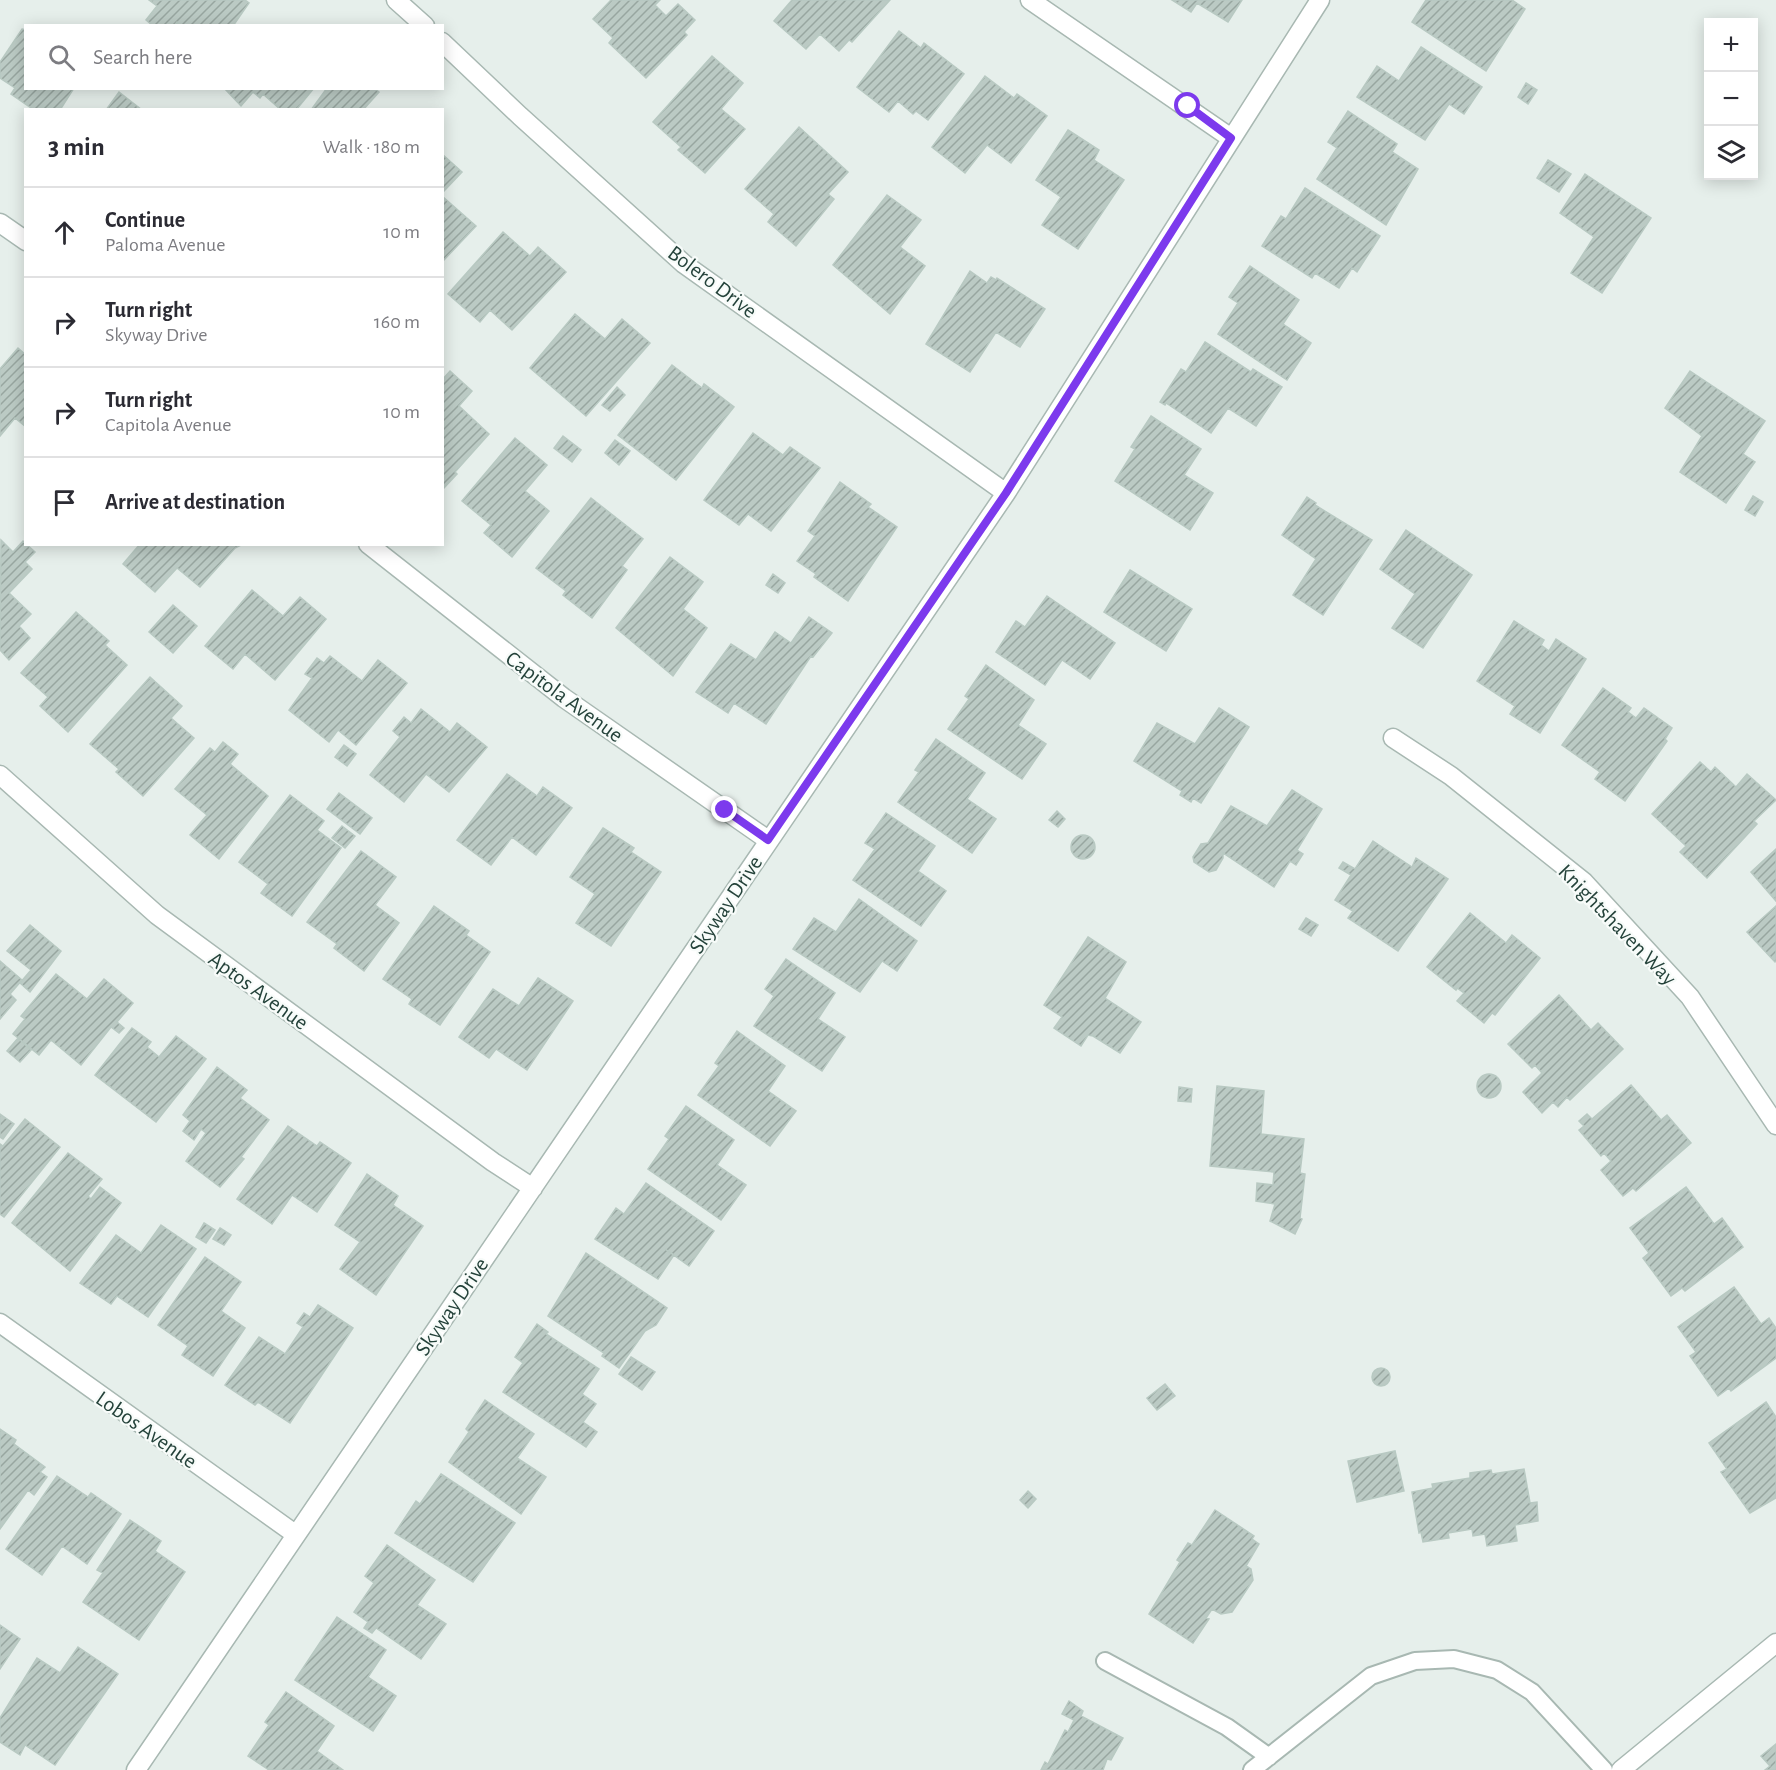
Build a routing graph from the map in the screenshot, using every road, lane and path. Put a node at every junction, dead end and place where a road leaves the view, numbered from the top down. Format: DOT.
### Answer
graph roads {
  1 [pos="396,0"];
  2 [pos="1030,0"];
  3 [pos="1320,0"];
  4 [pos="423,24"];
  5 [pos="444,44"];
  6 [pos="1231,138"];
  7 [pos="0,223"];
  8 [pos="24,240"];
  9 [pos="1006,493"];
  10 [pos="371,546"];
  11 [pos="1393,738"];
  12 [pos="0,776"];
  13 [pos="768,840"];
  14 [pos="1776,1125"];
  15 [pos="533,1188"];
  16 [pos="0,1323"];
  17 [pos="295,1534"];
  18 [pos="1776,1643"];
  19 [pos="1105,1661"];
  20 [pos="1269,1757"];
  21 [pos="136,1770"];
  22 [pos="1252,1770"];
  23 [pos="1604,1770"];
  24 [pos="1621,1770"];
  1 -- 4 [label="street"];
  2 -- 6 [label="street"];
  3 -- 6 [label="street, Skyway Drive"];
  5 -- 9 [label="street, Bolero Drive"];
  6 -- 9 [label="street, Skyway Drive"];
  7 -- 8 [label="street"];
  9 -- 13 [label="street, Skyway Drive"];
  10 -- 13 [label="street, Capitola Avenue"];
  11 -- 14 [label="street, Knightshaven Way"];
  12 -- 15 [label="street, Aptos Avenue"];
  13 -- 15 [label="street, Skyway Drive"];
  15 -- 17 [label="street, Skyway Drive"];
  16 -- 17 [label="street, Lobos Avenue"];
  17 -- 21 [label="street, Skyway Drive"];
  18 -- 24 [label="street"];
  19 -- 20 [label="lane"];
  20 -- 22 [label="lane"];
  20 -- 23 [label="lane"];
}
